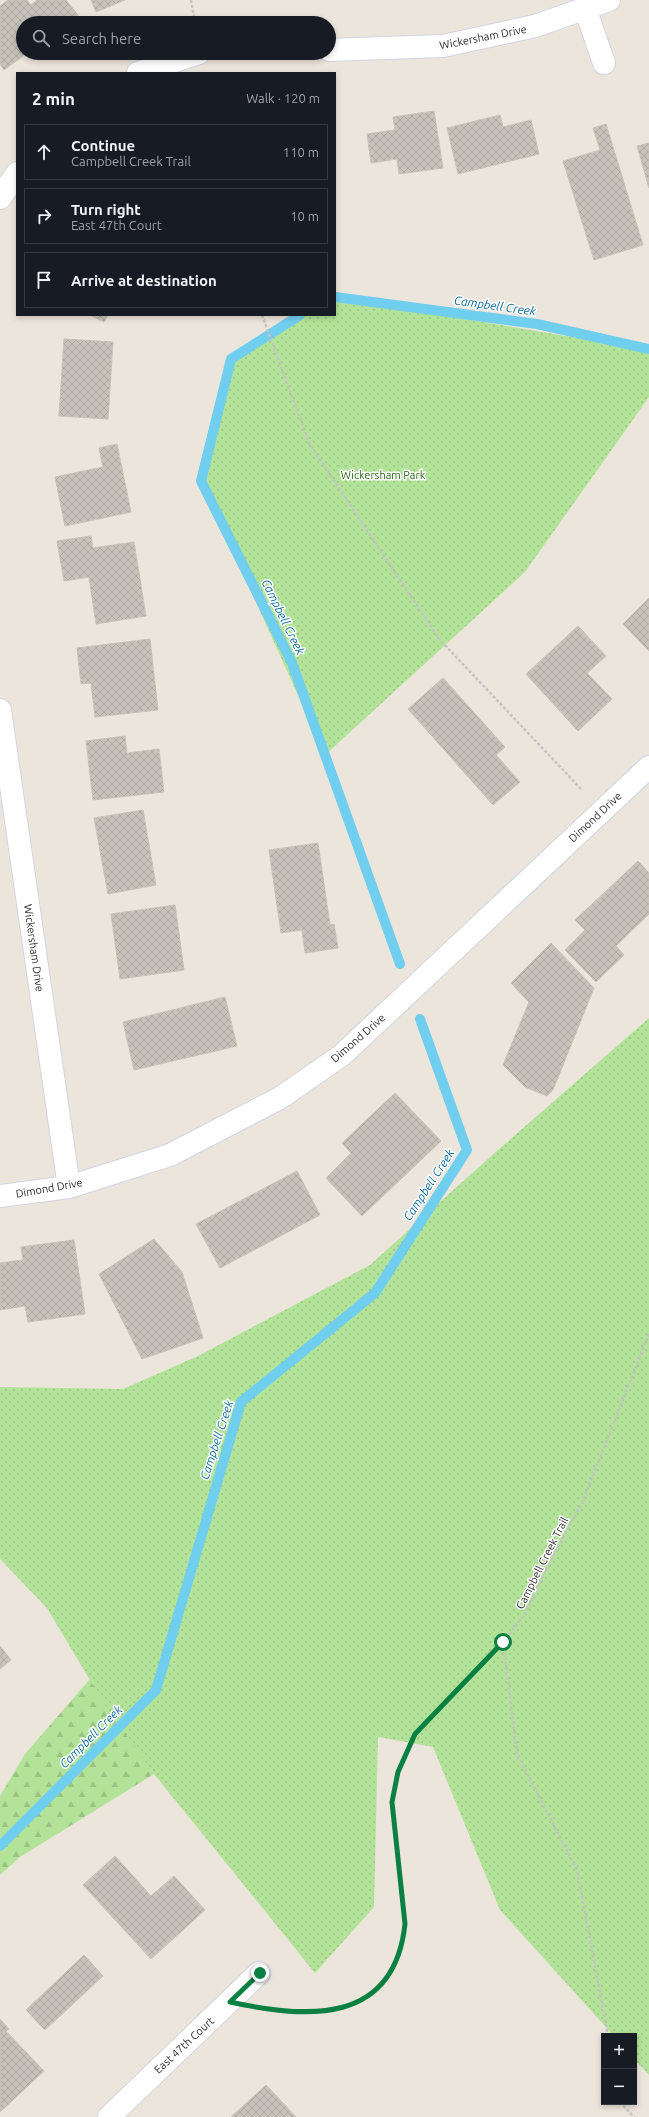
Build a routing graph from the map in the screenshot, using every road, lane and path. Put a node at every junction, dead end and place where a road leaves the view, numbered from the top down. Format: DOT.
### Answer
graph roads {
  1 [pos="191,0"];
  2 [pos="609,0"];
  3 [pos="586,8"];
  4 [pos="194,16"];
  5 [pos="336,50"];
  6 [pos="178,60"];
  7 [pos="604,63"];
  8 [pos="141,72"];
  9 [pos="16,174"];
  10 [pos="0,198"];
  11 [pos="262,316"];
  12 [pos="0,710"];
  13 [pos="649,767"];
  14 [pos="602,811"];
  15 [pos="69,1187"];
  16 [pos="0,1196"];
  17 [pos="649,1334"];
  18 [pos="503,1642"];
  19 [pos="260,1973"];
  20 [pos="230,2002"];
  21 [pos="607,2033"];
  22 [pos="623,2105"];
  23 [pos="108,2117"];
  24 [pos="634,2117"];
  1 -- 4 [label="path"];
  2 -- 3 [label="street, Wickersham Drive"];
  3 -- 5 [label="street, Wickersham Drive"];
  3 -- 7 [label="street"];
  6 -- 8 [label="street"];
  9 -- 10 [label="street"];
  11 -- 14 [label="path"];
  12 -- 15 [label="street, Wickersham Drive"];
  13 -- 14 [label="street, Dimond Drive"];
  14 -- 15 [label="street, Dimond Drive"];
  15 -- 16 [label="street, Dimond Drive"];
  17 -- 18 [label="path, Campbell Creek Trail"];
  18 -- 20 [label="path, Campbell Creek Trail"];
  18 -- 21 [label="path"];
  19 -- 20 [label="street, East 47th Court"];
  20 -- 23 [label="street, East 47th Court"];
  22 -- 24 [label="path"];
}
